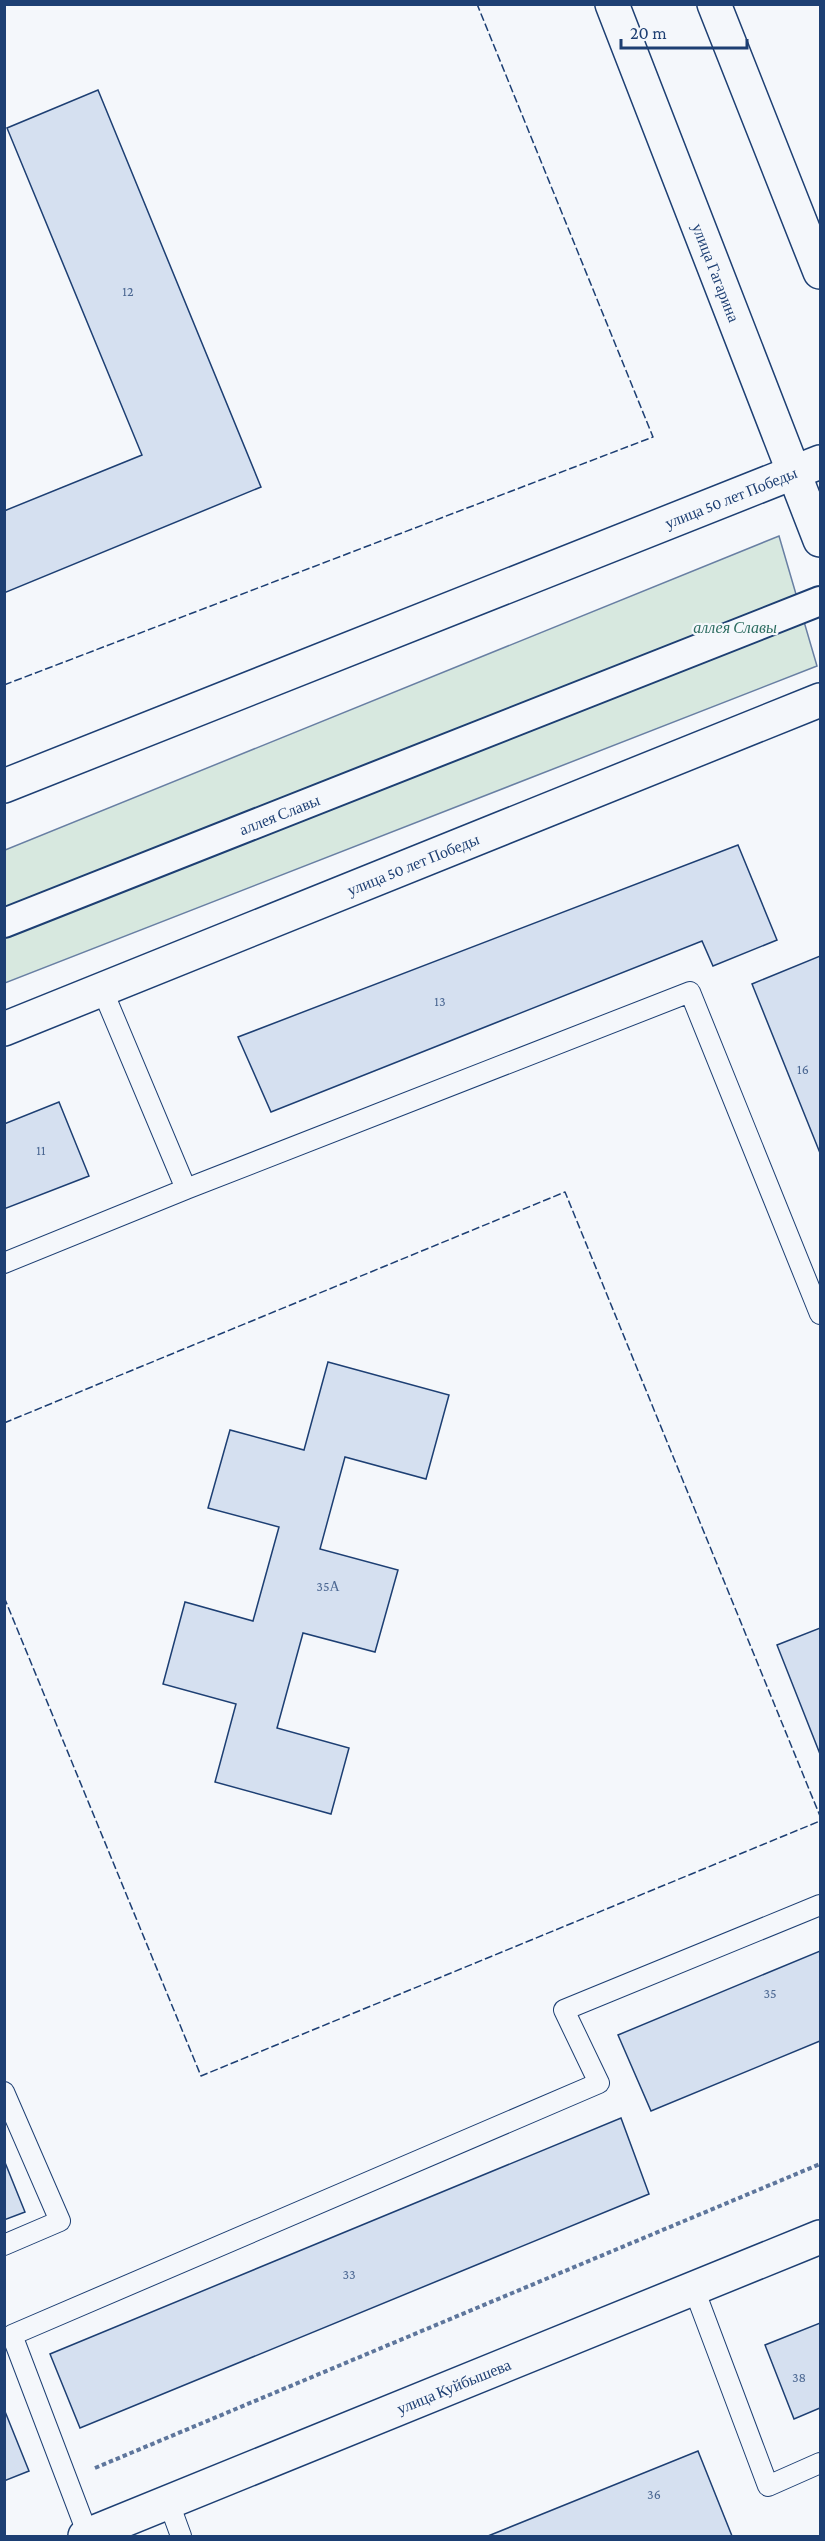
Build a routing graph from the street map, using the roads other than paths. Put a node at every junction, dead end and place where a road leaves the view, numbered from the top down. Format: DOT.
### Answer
graph roads {
  1 [pos="612,4"];
  2 [pos="714,4"];
  3 [pos="820,272"];
  4 [pos="807,468"];
  5 [pos="820,540"];
  6 [pos="820,601"];
  7 [pos="820,700"];
  8 [pos="4,786"];
  9 [pos="4,923"];
  10 [pos="102,989"];
  11 [pos="4,1029"];
  12 [pos="186,1189"];
  13 [pos="4,1263"];
  14 [pos="820,1314"];
  15 [pos="820,1905"];
  16 [pos="4,2092"];
  17 [pos="820,2237"];
  18 [pos="4,2245"];
  19 [pos="694,2289"];
  20 [pos="820,2463"];
  21 [pos="168,2502"];
  22 [pos="86,2536"];
  23 [pos="182,2536"];
  1 -- 4 [label="street, улица Гагарина"];
  2 -- 3 [label="street"];
  4 -- 5 [label="street, улица Гагарина"];
  4 -- 8 [label="street, улица 50 лет Победы"];
  6 -- 9 [label="street, аллея Славы"];
  7 -- 10 [label="street, улица 50 лет Победы"];
  10 -- 11 [label="street, улица 50 лет Победы"];
  10 -- 12 [label="lane"];
  12 -- 13 [label="lane"];
  12 -- 14 [label="lane"];
  15 -- 22 [label="lane"];
  16 -- 18 [label="lane"];
  17 -- 19 [label="street, улица Куйбышева"];
  19 -- 20 [label="lane"];
  19 -- 21 [label="street, улица Куйбышева"];
  21 -- 22 [label="street, улица Куйбышева"];
  21 -- 23 [label="lane"];
}
